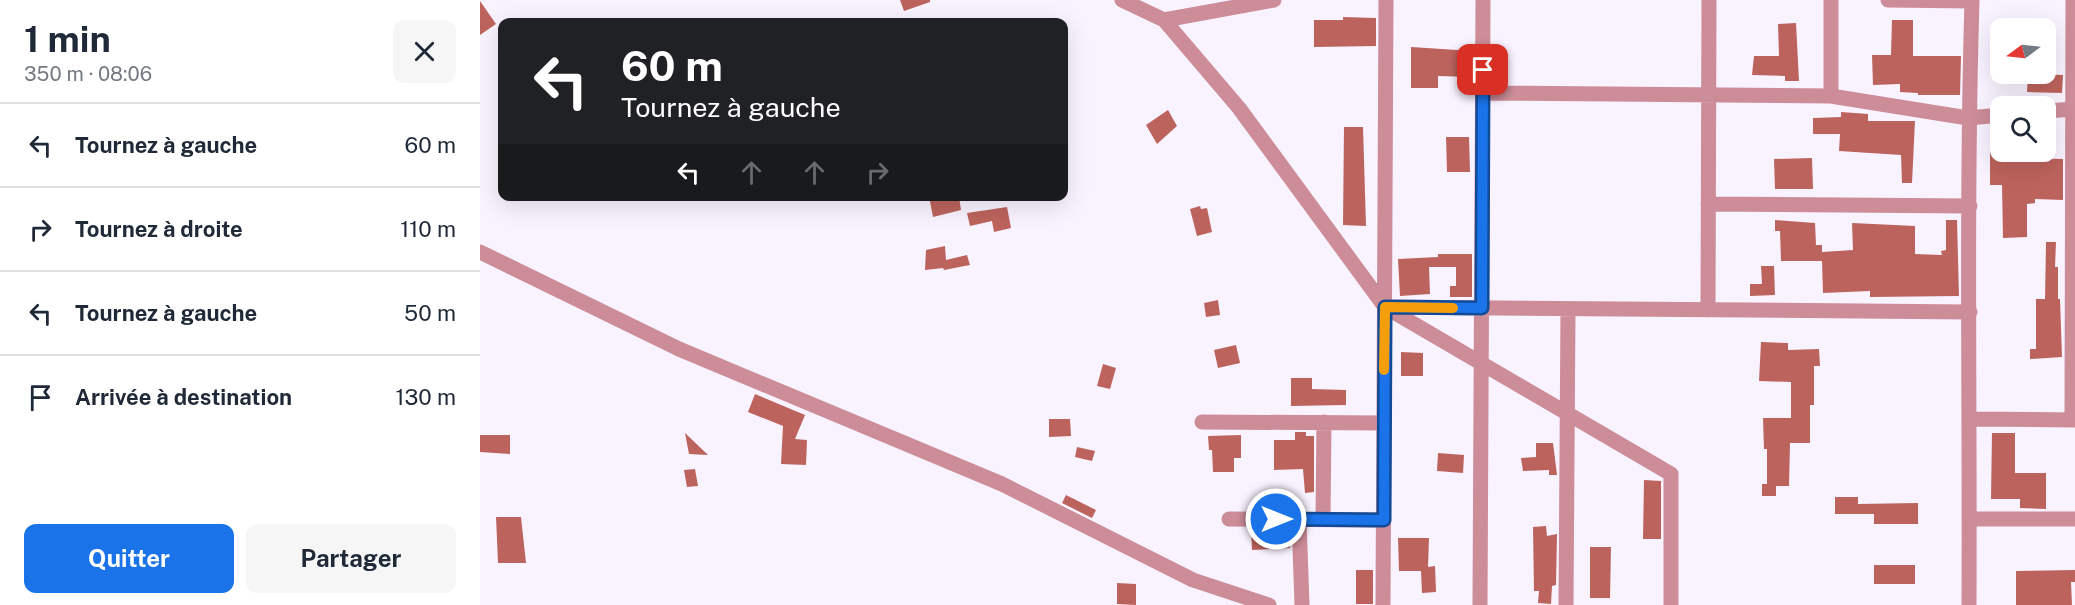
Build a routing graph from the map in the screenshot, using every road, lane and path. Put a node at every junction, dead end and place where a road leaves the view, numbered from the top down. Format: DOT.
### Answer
graph roads {
  1 [pos="1122,0"];
  2 [pos="1274,0"];
  3 [pos="1386,0"];
  4 [pos="1483,0"];
  5 [pos="1709,0"];
  6 [pos="1831,0"];
  7 [pos="1888,0"];
  8 [pos="1972,0"];
  9 [pos="2073,0"];
  10 [pos="1164,20"];
  11 [pos="1483,93"];
  12 [pos="1708,95"];
  13 [pos="1831,96"];
  14 [pos="2073,109"];
  15 [pos="2056,110"];
  16 [pos="1990,116"];
  17 [pos="1968,118"];
  18 [pos="1708,204"];
  19 [pos="1970,206"];
  20 [pos="480,252"];
  21 [pos="1385,307"];
  22 [pos="1482,308"];
  23 [pos="1568,309"];
  24 [pos="1708,310"];
  25 [pos="1970,312"];
  26 [pos="1482,364"];
  27 [pos="1567,414"];
  28 [pos="1970,419"];
  29 [pos="2074,420"];
  30 [pos="1202,422"];
  31 [pos="1324,423"];
  32 [pos="1384,423"];
  33 [pos="1229,519"];
  34 [pos="1299,519"];
  35 [pos="1323,519"];
  36 [pos="1969,519"];
  37 [pos="2075,519"];
  38 [pos="1384,520"];
  39 [pos="1225,598"];
  40 [pos="1269,605"];
  41 [pos="1302,605"];
  42 [pos="1383,605"];
  43 [pos="1480,605"];
  44 [pos="1566,605"];
  45 [pos="1671,605"];
  46 [pos="1969,605"];
  1 -- 10 [label="street"];
  2 -- 10 [label="street"];
  3 -- 21 [label="street"];
  4 -- 11 [label="street"];
  5 -- 12 [label="street"];
  6 -- 13 [label="street"];
  7 -- 8 [label="street"];
  8 -- 17 [label="street"];
  9 -- 14 [label="street"];
  10 -- 21 [label="street"];
  11 -- 12 [label="street"];
  11 -- 22 [label="street"];
  12 -- 13 [label="street"];
  12 -- 18 [label="street"];
  13 -- 17 [label="street"];
  14 -- 15 [label="street"];
  14 -- 29 [label="street"];
  16 -- 17 [label="street"];
  17 -- 19 [label="street"];
  18 -- 19 [label="street"];
  18 -- 24 [label="street"];
  19 -- 25 [label="street"];
  20 -- 39 [label="street"];
  21 -- 22 [label="street"];
  21 -- 26 [label="street"];
  21 -- 32 [label="street"];
  22 -- 23 [label="street"];
  22 -- 26 [label="street"];
  23 -- 24 [label="street"];
  23 -- 27 [label="street"];
  24 -- 25 [label="street"];
  25 -- 28 [label="street"];
  26 -- 27 [label="street"];
  26 -- 43 [label="street"];
  27 -- 44 [label="street"];
  27 -- 45 [label="street"];
  28 -- 29 [label="street"];
  28 -- 36 [label="street"];
  30 -- 31 [label="street"];
  31 -- 32 [label="street"];
  31 -- 35 [label="street"];
  32 -- 38 [label="street"];
  33 -- 34 [label="street"];
  34 -- 35 [label="street"];
  34 -- 41 [label="street"];
  35 -- 38 [label="street"];
  36 -- 37 [label="street"];
  36 -- 46 [label="street"];
  38 -- 42 [label="street"];
  39 -- 40 [label="street"];
}
